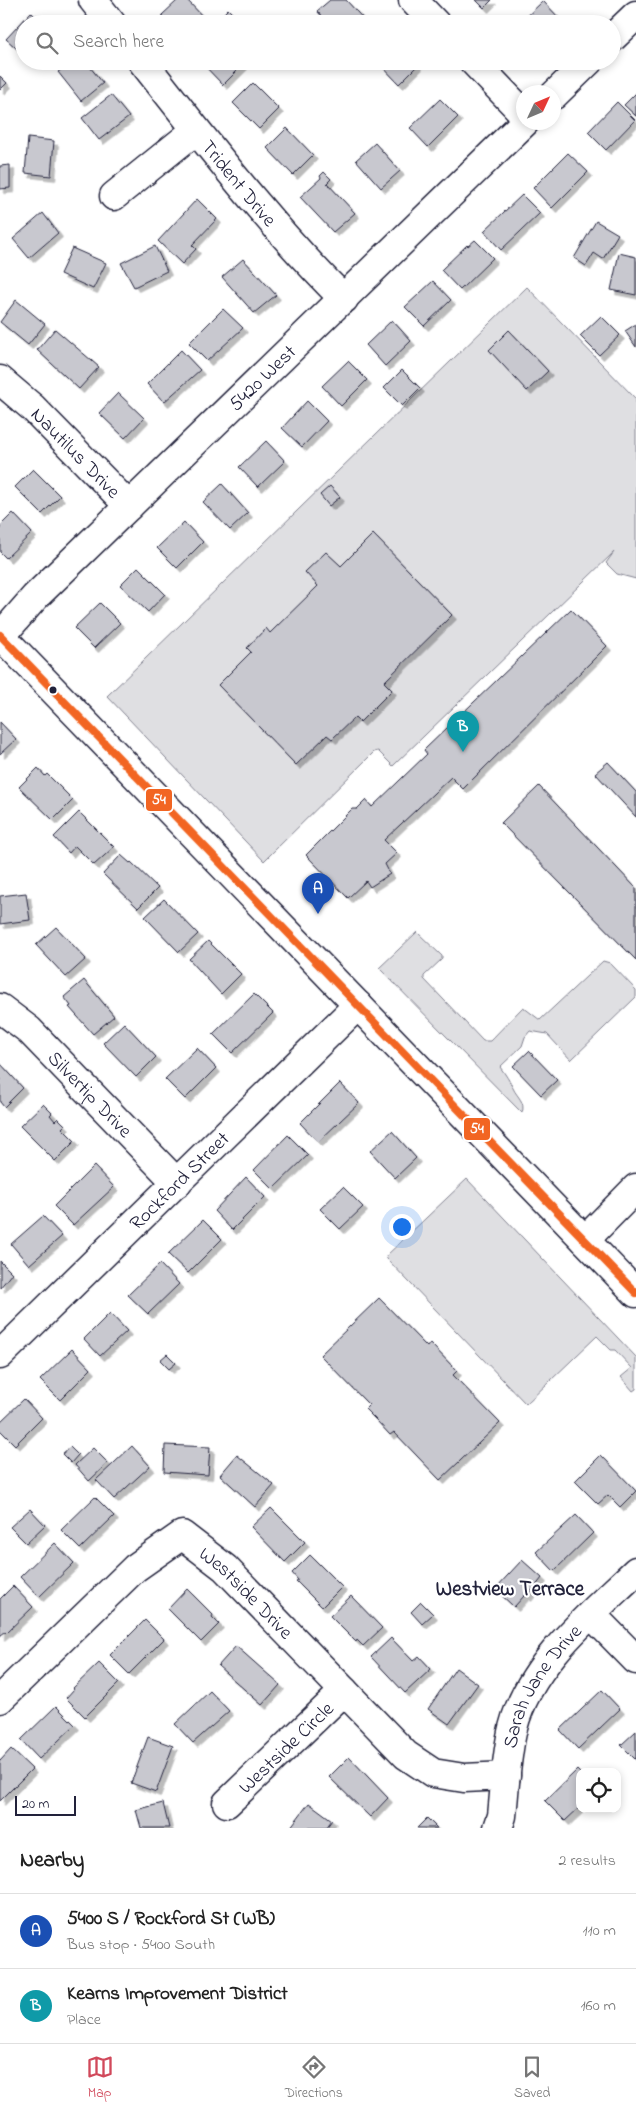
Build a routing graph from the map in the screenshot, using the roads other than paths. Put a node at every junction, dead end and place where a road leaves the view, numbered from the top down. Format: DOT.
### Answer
graph roads {
  1 [pos="93,0"];
  2 [pos="413,0"];
  3 [pos="105,15"];
  4 [pos="427,15"];
  5 [pos="636,15"];
  6 [pos="621,29"];
  7 [pos="149,70"];
  8 [pos="482,70"];
  9 [pos="579,70"];
  10 [pos="561,88"];
  11 [pos="516,106"];
  12 [pos="196,130"];
  13 [pos="517,130"];
  14 [pos="114,196"];
  15 [pos="344,299"];
  16 [pos="0,380"];
  17 [pos="129,506"];
  18 [pos="0,636"];
  19 [pos="358,1005"];
  20 [pos="0,1008"];
  21 [pos="177,1183"];
  22 [pos="636,1188"];
  23 [pos="585,1240"];
  24 [pos="636,1293"];
  25 [pos="0,1355"];
  26 [pos="636,1571"];
  27 [pos="591,1614"];
  28 [pos="636,1660"];
  29 [pos="344,1691"];
  30 [pos="0,1700"];
  31 [pos="506,1776"];
  32 [pos="227,1803"];
  33 [pos="498,1828"];
  1 -- 3 [label="street"];
  2 -- 4 [label="street"];
  5 -- 6 [label="street"];
  7 -- 12 [label="street, Trident Drive"];
  8 -- 11 [label="street"];
  9 -- 10 [label="street"];
  12 -- 14 [label="street"];
  12 -- 15 [label="street, Trident Drive"];
  13 -- 15 [label="street, 5420 West"];
  15 -- 17 [label="street, 5420 West"];
  16 -- 17 [label="street, Nautilus Drive"];
  17 -- 18 [label="street, 5420 West"];
  18 -- 19 [label="street"];
  19 -- 21 [label="street, Rockford Street"];
  19 -- 23 [label="street"];
  20 -- 21 [label="street, Silvertip Drive"];
  21 -- 25 [label="street, Rockford Street"];
  22 -- 23 [label="street"];
  23 -- 24 [label="street"];
  26 -- 27 [label="street, Sarah Jane Drive"];
  27 -- 28 [label="street"];
  27 -- 31 [label="street, Sarah Jane Drive"];
  29 -- 30 [label="street, Westside Drive"];
  29 -- 31 [label="street, Westside Drive"];
  29 -- 32 [label="street, Westside Circle"];
  31 -- 33 [label="street, Sarah Jane Drive"];
}
